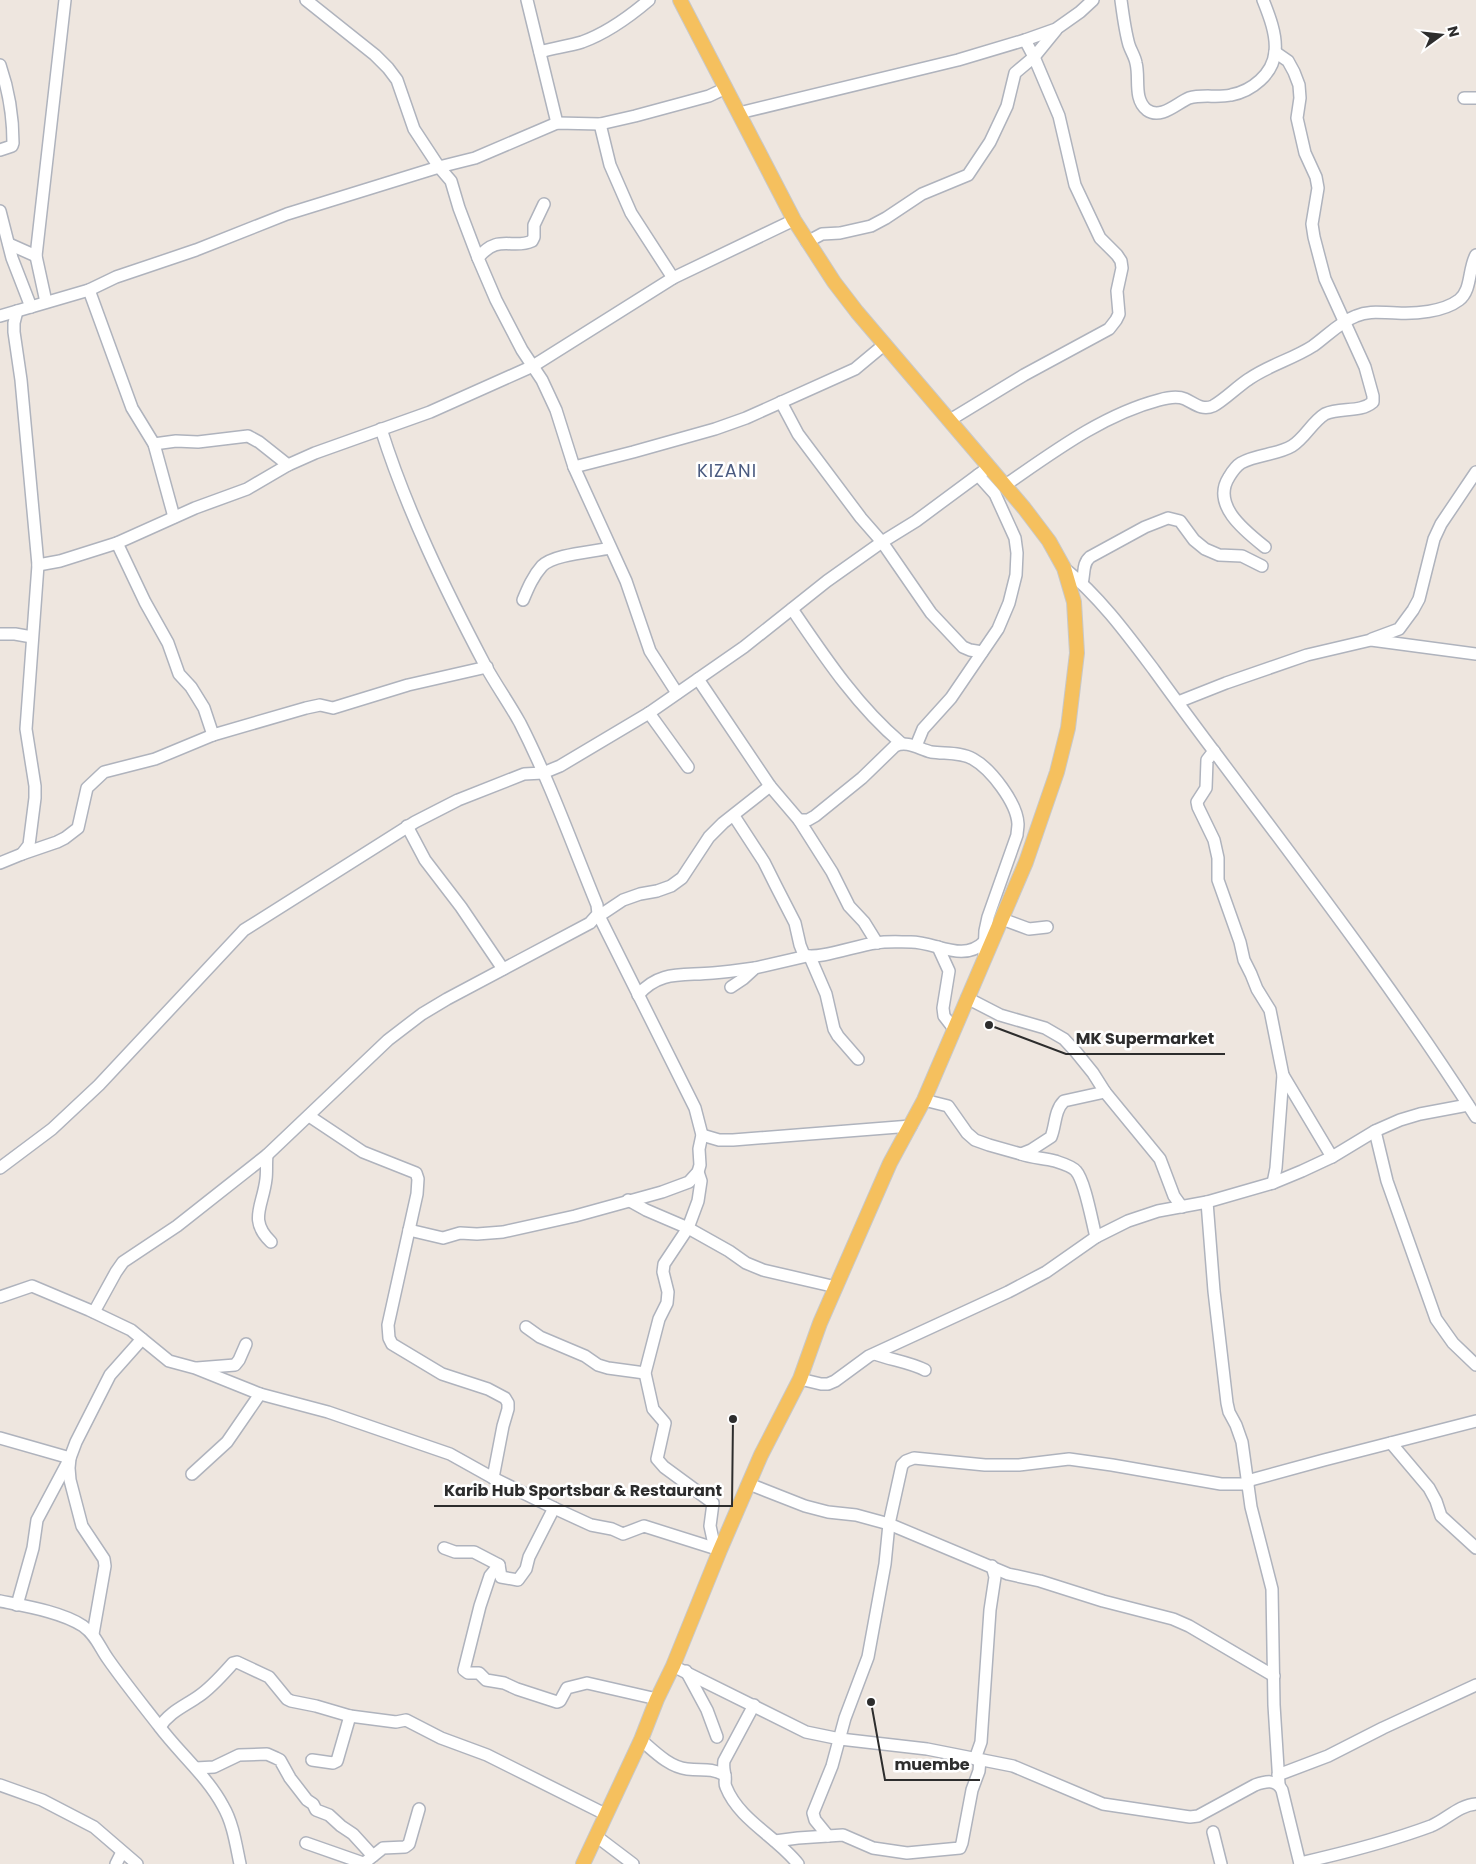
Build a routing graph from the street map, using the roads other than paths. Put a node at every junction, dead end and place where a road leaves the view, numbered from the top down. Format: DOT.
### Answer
graph roads {
  1 [pos="65,0"];
  2 [pos="306,0"];
  3 [pos="527,0"];
  4 [pos="649,0"];
  5 [pos="680,0"];
  6 [pos="1092,0"];
  7 [pos="1121,0"];
  8 [pos="1263,0"];
  9 [pos="1056,29"];
  10 [pos="1025,40"];
  11 [pos="540,52"];
  12 [pos="1275,52"];
  13 [pos="1034,57"];
  14 [pos="0,65"];
  15 [pos="726,88"];
  16 [pos="739,113"];
  17 [pos="557,123"];
  18 [pos="600,124"];
  19 [pos="0,150"];
  20 [pos="456,163"];
  21 [pos="439,167"];
  22 [pos="451,181"];
  23 [pos="544,204"];
  24 [pos="0,211"];
  25 [pos="794,220"];
  26 [pos="807,242"];
  27 [pos="5,247"];
  28 [pos="1476,255"];
  29 [pos="36,256"];
  30 [pos="478,258"];
  31 [pos="673,278"];
  32 [pos="89,290"];
  33 [pos="46,302"];
  34 [pos="31,307"];
  35 [pos="16,311"];
  36 [pos="0,316"];
  37 [pos="1344,322"];
  38 [pos="885,344"];
  39 [pos="533,366"];
  40 [pos="782,402"];
  41 [pos="950,420"];
  42 [pos="381,430"];
  43 [pos="154,444"];
  44 [pos="288,465"];
  45 [pos="574,467"];
  46 [pos="984,471"];
  47 [pos="1476,472"];
  48 [pos="1004,486"];
  49 [pos="174,517"];
  50 [pos="882,542"];
  51 [pos="117,543"];
  52 [pos="1265,547"];
  53 [pos="610,548"];
  54 [pos="38,565"];
  55 [pos="1262,566"];
  56 [pos="1064,568"];
  57 [pos="1082,583"];
  58 [pos="523,600"];
  59 [pos="792,608"];
  60 [pos="0,634"];
  61 [pos="32,637"];
  62 [pos="1371,640"];
  63 [pos="982,652"];
  64 [pos="1476,654"];
  65 [pos="487,667"];
  66 [pos="698,679"];
  67 [pos="678,693"];
  68 [pos="1178,702"];
  69 [pos="649,712"];
  70 [pos="213,735"];
  71 [pos="901,743"];
  72 [pos="916,746"];
  73 [pos="1214,751"];
  74 [pos="688,767"];
  75 [pos="543,773"];
  76 [pos="770,786"];
  77 [pos="734,816"];
  78 [pos="804,824"];
  79 [pos="407,826"];
  80 [pos="22,854"];
  81 [pos="0,863"];
  82 [pos="599,915"];
  83 [pos="1002,919"];
  84 [pos="1047,927"];
  85 [pos="984,942"];
  86 [pos="877,943"];
  87 [pos="938,947"];
  88 [pos="809,956"];
  89 [pos="984,958"];
  90 [pos="755,968"];
  91 [pos="503,969"];
  92 [pos="731,987"];
  93 [pos="638,995"];
  94 [pos="967,998"];
  95 [pos="954,1029"];
  96 [pos="858,1059"];
  97 [pos="1283,1075"];
  98 [pos="1105,1092"];
  99 [pos="924,1100"];
  100 [pos="1468,1105"];
  101 [pos="309,1116"];
  102 [pos="1476,1117"];
  103 [pos="911,1126"];
  104 [pos="1375,1131"];
  105 [pos="702,1136"];
  106 [pos="1021,1154"];
  107 [pos="266,1155"];
  108 [pos="1332,1157"];
  109 [pos="0,1168"];
  110 [pos="698,1172"];
  111 [pos="1273,1183"];
  112 [pos="628,1200"];
  113 [pos="1207,1202"];
  114 [pos="1182,1207"];
  115 [pos="688,1228"];
  116 [pos="409,1230"];
  117 [pos="1096,1237"];
  118 [pos="271,1242"];
  119 [pos="836,1287"];
  120 [pos="0,1297"];
  121 [pos="94,1312"];
  122 [pos="526,1327"];
  123 [pos="142,1339"];
  124 [pos="246,1344"];
  125 [pos="875,1354"];
  126 [pos="1475,1361"];
  127 [pos="195,1368"];
  128 [pos="925,1370"];
  129 [pos="645,1374"];
  130 [pos="800,1379"];
  131 [pos="260,1394"];
  132 [pos="1476,1420"];
  133 [pos="0,1438"];
  134 [pos="1391,1443"];
  135 [pos="70,1458"];
  136 [pos="192,1474"];
  137 [pos="493,1478"];
  138 [pos="1248,1483"];
  139 [pos="749,1484"];
  140 [pos="554,1508"];
  141 [pos="890,1524"];
  142 [pos="444,1548"];
  143 [pos="1476,1548"];
  144 [pos="717,1549"];
  145 [pos="499,1565"];
  146 [pos="992,1566"];
  147 [pos="0,1601"];
  148 [pos="17,1605"];
  149 [pos="93,1634"];
  150 [pos="680,1669"];
  151 [pos="1274,1676"];
  152 [pos="1476,1685"];
  153 [pos="657,1699"];
  154 [pos="754,1705"];
  155 [pos="350,1716"];
  156 [pos="160,1727"];
  157 [pos="717,1737"];
  158 [pos="840,1738"];
  159 [pos="640,1740"];
  160 [pos="312,1760"];
  161 [pos="978,1760"];
  162 [pos="196,1768"];
  163 [pos="725,1775"];
  164 [pos="1278,1779"];
  165 [pos="0,1785"];
  166 [pos="1476,1804"];
  167 [pos="419,1809"];
  168 [pos="605,1814"];
  169 [pos="1213,1832"];
  170 [pos="596,1836"];
  171 [pos="828,1836"];
  172 [pos="775,1841"];
  173 [pos="306,1843"];
  174 [pos="122,1852"];
  175 [pos="367,1862"];
  176 [pos="116,1864"];
  177 [pos="137,1864"];
  178 [pos="240,1864"];
  179 [pos="583,1864"];
  180 [pos="633,1864"];
  181 [pos="798,1864"];
  182 [pos="1221,1864"];
  183 [pos="1300,1864"];
  1 -- 29 [label="street"];
  2 -- 21 [label="street"];
  3 -- 11 [label="street"];
  4 -- 11 [label="street"];
  5 -- 15 [label="main road"];
  6 -- 9 [label="street"];
  7 -- 12 [label="street"];
  8 -- 12 [label="street"];
  9 -- 10 [label="street"];
  9 -- 13 [label="street"];
  10 -- 13 [label="street"];
  10 -- 16 [label="street"];
  11 -- 17 [label="street"];
  12 -- 37 [label="street"];
  13 -- 26 [label="street"];
  13 -- 41 [label="street"];
  14 -- 19 [label="street"];
  15 -- 16 [label="main road"];
  15 -- 18 [label="street"];
  16 -- 25 [label="main road"];
  17 -- 18 [label="street"];
  17 -- 20 [label="street"];
  18 -- 31 [label="street"];
  20 -- 21 [label="street"];
  20 -- 22 [label="street"];
  21 -- 22 [label="street"];
  21 -- 32 [label="street"];
  22 -- 30 [label="street"];
  23 -- 30 [label="street"];
  24 -- 27 [label="street"];
  25 -- 26 [label="main road"];
  25 -- 31 [label="street"];
  26 -- 38 [label="main road"];
  27 -- 29 [label="street"];
  27 -- 34 [label="street"];
  28 -- 37 [label="street"];
  29 -- 33 [label="street"];
  30 -- 39 [label="street"];
  31 -- 39 [label="street"];
  32 -- 33 [label="street"];
  32 -- 43 [label="street"];
  33 -- 34 [label="street"];
  34 -- 35 [label="street"];
  35 -- 36 [label="street"];
  35 -- 54 [label="street"];
  37 -- 48 [label="street"];
  37 -- 52 [label="street"];
  38 -- 40 [label="street"];
  38 -- 41 [label="main road"];
  39 -- 42 [label="street"];
  39 -- 45 [label="street"];
  40 -- 45 [label="street"];
  40 -- 50 [label="street"];
  41 -- 46 [label="main road"];
  42 -- 44 [label="street"];
  42 -- 65 [label="street"];
  43 -- 44 [label="street"];
  43 -- 49 [label="street"];
  44 -- 49 [label="street"];
  45 -- 53 [label="street"];
  46 -- 48 [label="main road"];
  46 -- 50 [label="street"];
  46 -- 63 [label="street"];
  47 -- 62 [label="street"];
  48 -- 56 [label="main road"];
  49 -- 51 [label="street"];
  50 -- 59 [label="street"];
  50 -- 63 [label="street"];
  51 -- 54 [label="street"];
  51 -- 70 [label="street"];
  53 -- 58 [label="street"];
  53 -- 67 [label="street"];
  54 -- 61 [label="street"];
  55 -- 57 [label="street"];
  56 -- 57 [label="street"];
  56 -- 83 [label="main road"];
  57 -- 68 [label="street"];
  59 -- 66 [label="street"];
  59 -- 71 [label="street"];
  60 -- 61 [label="street"];
  61 -- 80 [label="street"];
  62 -- 64 [label="street"];
  62 -- 68 [label="street"];
  63 -- 72 [label="street"];
  65 -- 70 [label="street"];
  65 -- 75 [label="street"];
  66 -- 67 [label="street"];
  66 -- 76 [label="street"];
  67 -- 69 [label="street"];
  68 -- 73 [label="street"];
  69 -- 74 [label="street"];
  69 -- 75 [label="street"];
  70 -- 80 [label="street"];
  71 -- 72 [label="street"];
  71 -- 78 [label="street"];
  72 -- 85 [label="street"];
  73 -- 97 [label="street"];
  73 -- 100 [label="street"];
  75 -- 79 [label="street"];
  75 -- 82 [label="street"];
  76 -- 77 [label="street"];
  76 -- 78 [label="street"];
  77 -- 82 [label="street"];
  77 -- 88 [label="street"];
  78 -- 86 [label="street"];
  79 -- 91 [label="street"];
  79 -- 109 [label="street"];
  80 -- 81 [label="street"];
  82 -- 91 [label="street"];
  82 -- 93 [label="street"];
  83 -- 84 [label="street"];
  83 -- 89 [label="main road"];
  85 -- 87 [label="street"];
  85 -- 89 [label="street"];
  86 -- 87 [label="street"];
  86 -- 88 [label="street"];
  87 -- 95 [label="street"];
  88 -- 90 [label="street"];
  88 -- 96 [label="street"];
  89 -- 94 [label="main road"];
  90 -- 92 [label="street"];
  90 -- 93 [label="street"];
  91 -- 101 [label="street"];
  93 -- 105 [label="street"];
  94 -- 95 [label="main road"];
  94 -- 98 [label="street"];
  95 -- 99 [label="main road"];
  97 -- 108 [label="street"];
  97 -- 111 [label="street"];
  98 -- 106 [label="street"];
  98 -- 114 [label="street"];
  99 -- 103 [label="main road"];
  99 -- 106 [label="street"];
  100 -- 102 [label="street"];
  100 -- 104 [label="street"];
  101 -- 107 [label="street"];
  101 -- 116 [label="street"];
  103 -- 105 [label="street"];
  103 -- 119 [label="main road"];
  104 -- 108 [label="street"];
  104 -- 126 [label="street"];
  105 -- 110 [label="street"];
  106 -- 117 [label="street"];
  107 -- 118 [label="street"];
  107 -- 121 [label="street"];
  108 -- 111 [label="street"];
  110 -- 112 [label="street"];
  110 -- 115 [label="street"];
  111 -- 113 [label="street"];
  112 -- 115 [label="street"];
  112 -- 116 [label="street"];
  113 -- 114 [label="street"];
  113 -- 138 [label="street"];
  114 -- 117 [label="street"];
  115 -- 119 [label="street"];
  115 -- 129 [label="street"];
  116 -- 137 [label="street"];
  117 -- 125 [label="street"];
  119 -- 130 [label="main road"];
  120 -- 121 [label="street"];
  121 -- 123 [label="street"];
  122 -- 129 [label="street"];
  123 -- 127 [label="street"];
  123 -- 135 [label="street"];
  124 -- 127 [label="street"];
  125 -- 128 [label="street"];
  125 -- 130 [label="street"];
  127 -- 131 [label="street"];
  129 -- 144 [label="street"];
  130 -- 139 [label="main road"];
  131 -- 136 [label="street"];
  131 -- 137 [label="street"];
  132 -- 134 [label="street"];
  133 -- 135 [label="street"];
  134 -- 138 [label="street"];
  134 -- 143 [label="street"];
  135 -- 148 [label="street"];
  135 -- 149 [label="street"];
  137 -- 140 [label="street"];
  138 -- 141 [label="street"];
  138 -- 151 [label="street"];
  139 -- 141 [label="street"];
  139 -- 144 [label="main road"];
  140 -- 144 [label="street"];
  140 -- 145 [label="street"];
  141 -- 146 [label="street"];
  141 -- 158 [label="street"];
  142 -- 145 [label="street"];
  144 -- 150 [label="main road"];
  145 -- 153 [label="street"];
  146 -- 151 [label="street"];
  146 -- 161 [label="street"];
  147 -- 148 [label="street"];
  148 -- 149 [label="street"];
  149 -- 156 [label="street"];
  150 -- 153 [label="main road"];
  150 -- 154 [label="street"];
  150 -- 157 [label="street"];
  151 -- 164 [label="street"];
  152 -- 164 [label="street"];
  153 -- 159 [label="main road"];
  154 -- 158 [label="street"];
  154 -- 163 [label="street"];
  155 -- 156 [label="street"];
  155 -- 160 [label="street"];
  155 -- 168 [label="street"];
  156 -- 162 [label="street"];
  158 -- 161 [label="street"];
  158 -- 171 [label="street"];
  159 -- 163 [label="street"];
  159 -- 168 [label="main road"];
  161 -- 164 [label="street"];
  161 -- 171 [label="street"];
  162 -- 175 [label="street"];
  162 -- 178 [label="street"];
  163 -- 172 [label="street"];
  164 -- 183 [label="street"];
  165 -- 174 [label="street"];
  166 -- 183 [label="street"];
  167 -- 175 [label="street"];
  168 -- 170 [label="main road"];
  169 -- 182 [label="street"];
  170 -- 179 [label="main road"];
  170 -- 180 [label="street"];
  171 -- 172 [label="street"];
  172 -- 181 [label="street"];
  173 -- 175 [label="street"];
  174 -- 176 [label="street"];
  174 -- 177 [label="street"];
}
